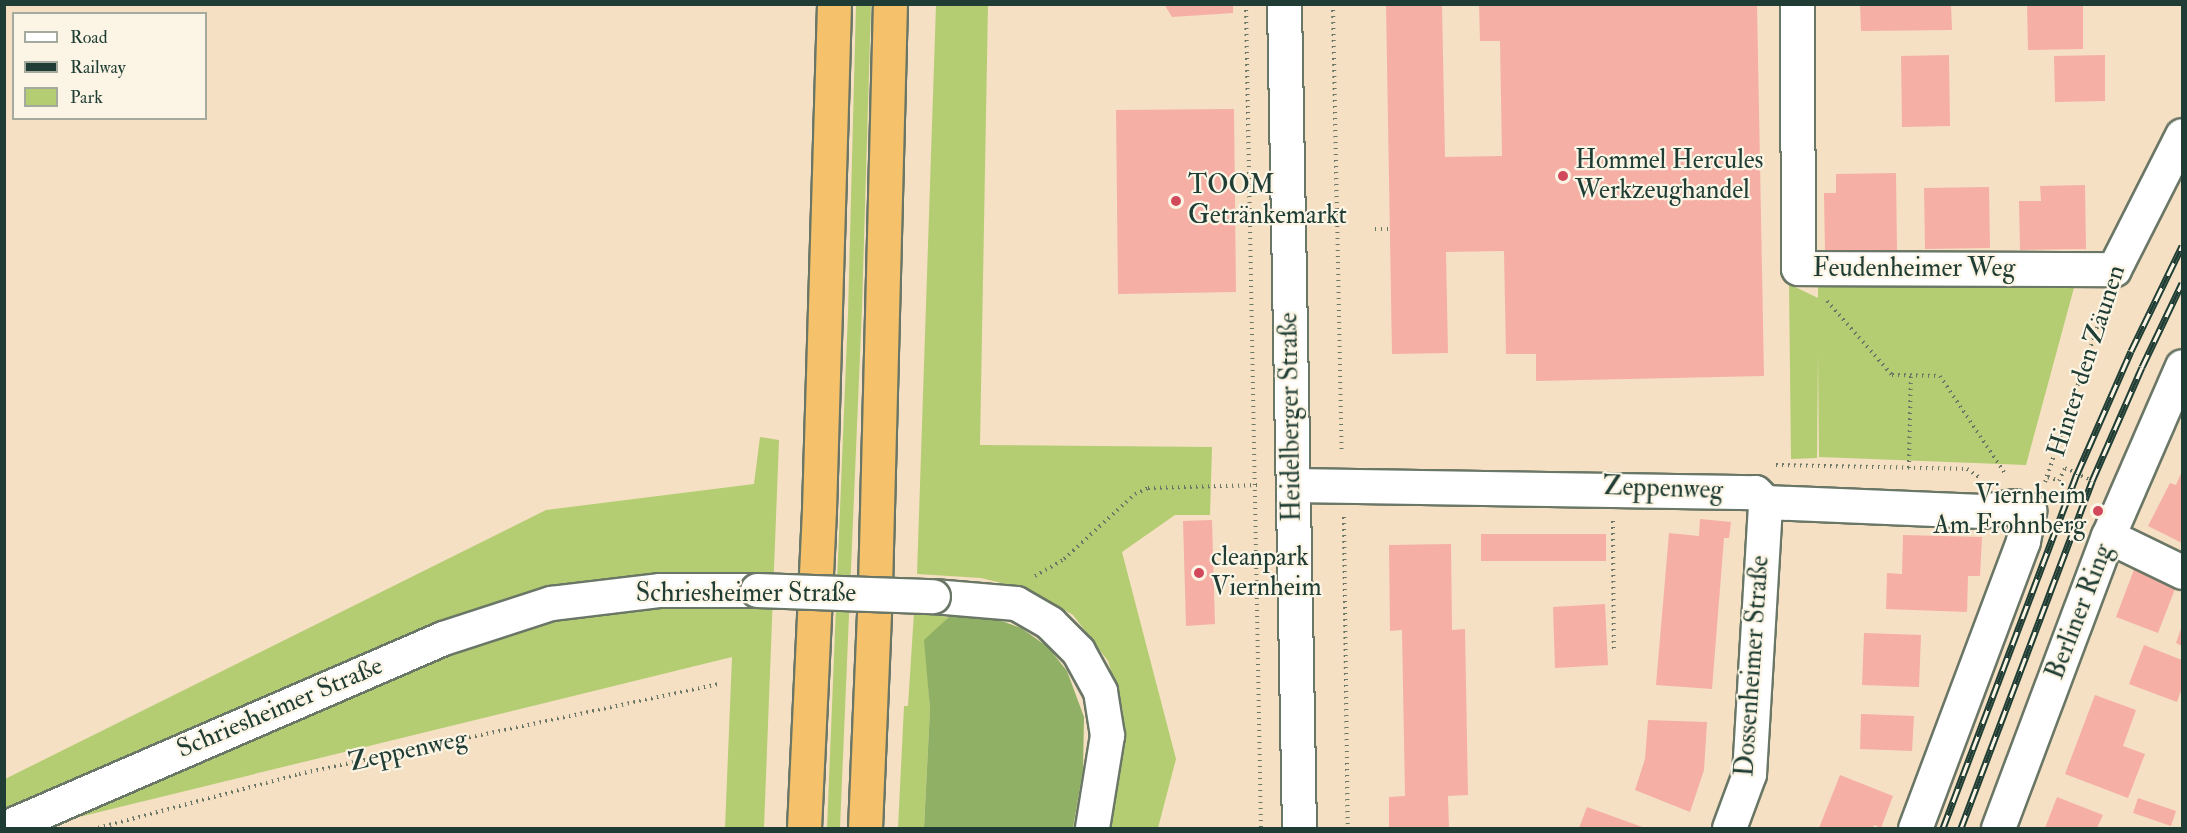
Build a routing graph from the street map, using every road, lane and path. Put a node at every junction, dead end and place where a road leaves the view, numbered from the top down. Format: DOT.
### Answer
graph roads {
  1 [pos="834,4"];
  2 [pos="890,4"];
  3 [pos="1246,4"];
  4 [pos="1284,4"];
  5 [pos="1333,4"];
  6 [pos="1797,4"];
  7 [pos="2182,135"];
  8 [pos="1390,229"];
  9 [pos="1375,230"];
  10 [pos="1798,268"];
  11 [pos="2114,269"];
  12 [pos="2182,366"];
  13 [pos="1911,375"];
  14 [pos="1909,468"];
  15 [pos="2048,477"];
  16 [pos="2131,483"];
  17 [pos="1343,484"];
  18 [pos="1255,485"];
  19 [pos="1293,485"];
  20 [pos="1613,488"];
  21 [pos="1765,502"];
  22 [pos="2029,510"];
  23 [pos="2109,536"];
  24 [pos="2182,572"];
  25 [pos="1016,603"];
  26 [pos="1614,650"];
  27 [pos="720,684"];
  28 [pos="4,828"];
  29 [pos="98,828"];
  30 [pos="804,828"];
  31 [pos="865,828"];
  32 [pos="1092,828"];
  33 [pos="1261,828"];
  34 [pos="1299,828"];
  35 [pos="1348,828"];
  36 [pos="1729,828"];
  37 [pos="1915,828"];
  38 [pos="1998,828"];
  1 -- 30 [label="highway"];
  2 -- 31 [label="highway"];
  3 -- 18 [label="path"];
  4 -- 19 [label="street, Heidelberger Straße"];
  5 -- 17 [label="path"];
  6 -- 10 [label="street, Feudenheimer Weg"];
  7 -- 11 [label="street, Hinter den Zäunen"];
  8 -- 9 [label="path"];
  10 -- 11 [label="street, Feudenheimer Weg"];
  10 -- 13 [label="path"];
  11 -- 15 [label="path, Hinter den Zäunen"];
  12 -- 16 [label="street, Berliner Ring"];
  13 -- 14 [label="path"];
  13 -- 22 [label="path"];
  15 -- 16 [label="path"];
  15 -- 22 [label="path, Hinter den Zäunen"];
  16 -- 23 [label="street, Berliner Ring"];
  17 -- 19 [label="street, Zeppenweg"];
  17 -- 20 [label="street, Zeppenweg"];
  17 -- 35 [label="path"];
  18 -- 19 [label="path"];
  18 -- 25 [label="path"];
  18 -- 33 [label="path"];
  19 -- 34 [label="street, Heidelberger Straße"];
  20 -- 21 [label="street, Zeppenweg"];
  20 -- 26 [label="path"];
  21 -- 22 [label="street, Zeppenweg"];
  21 -- 36 [label="street, Dossenheimer Straße"];
  22 -- 37 [label="street"];
  23 -- 24 [label="street"];
  23 -- 38 [label="street, Berliner Ring"];
  25 -- 28 [label="street, Schriesheimer Straße, bridge"];
  25 -- 32 [label="street, Schriesheimer Straße"];
  27 -- 29 [label="path, Zeppenweg"];
}
